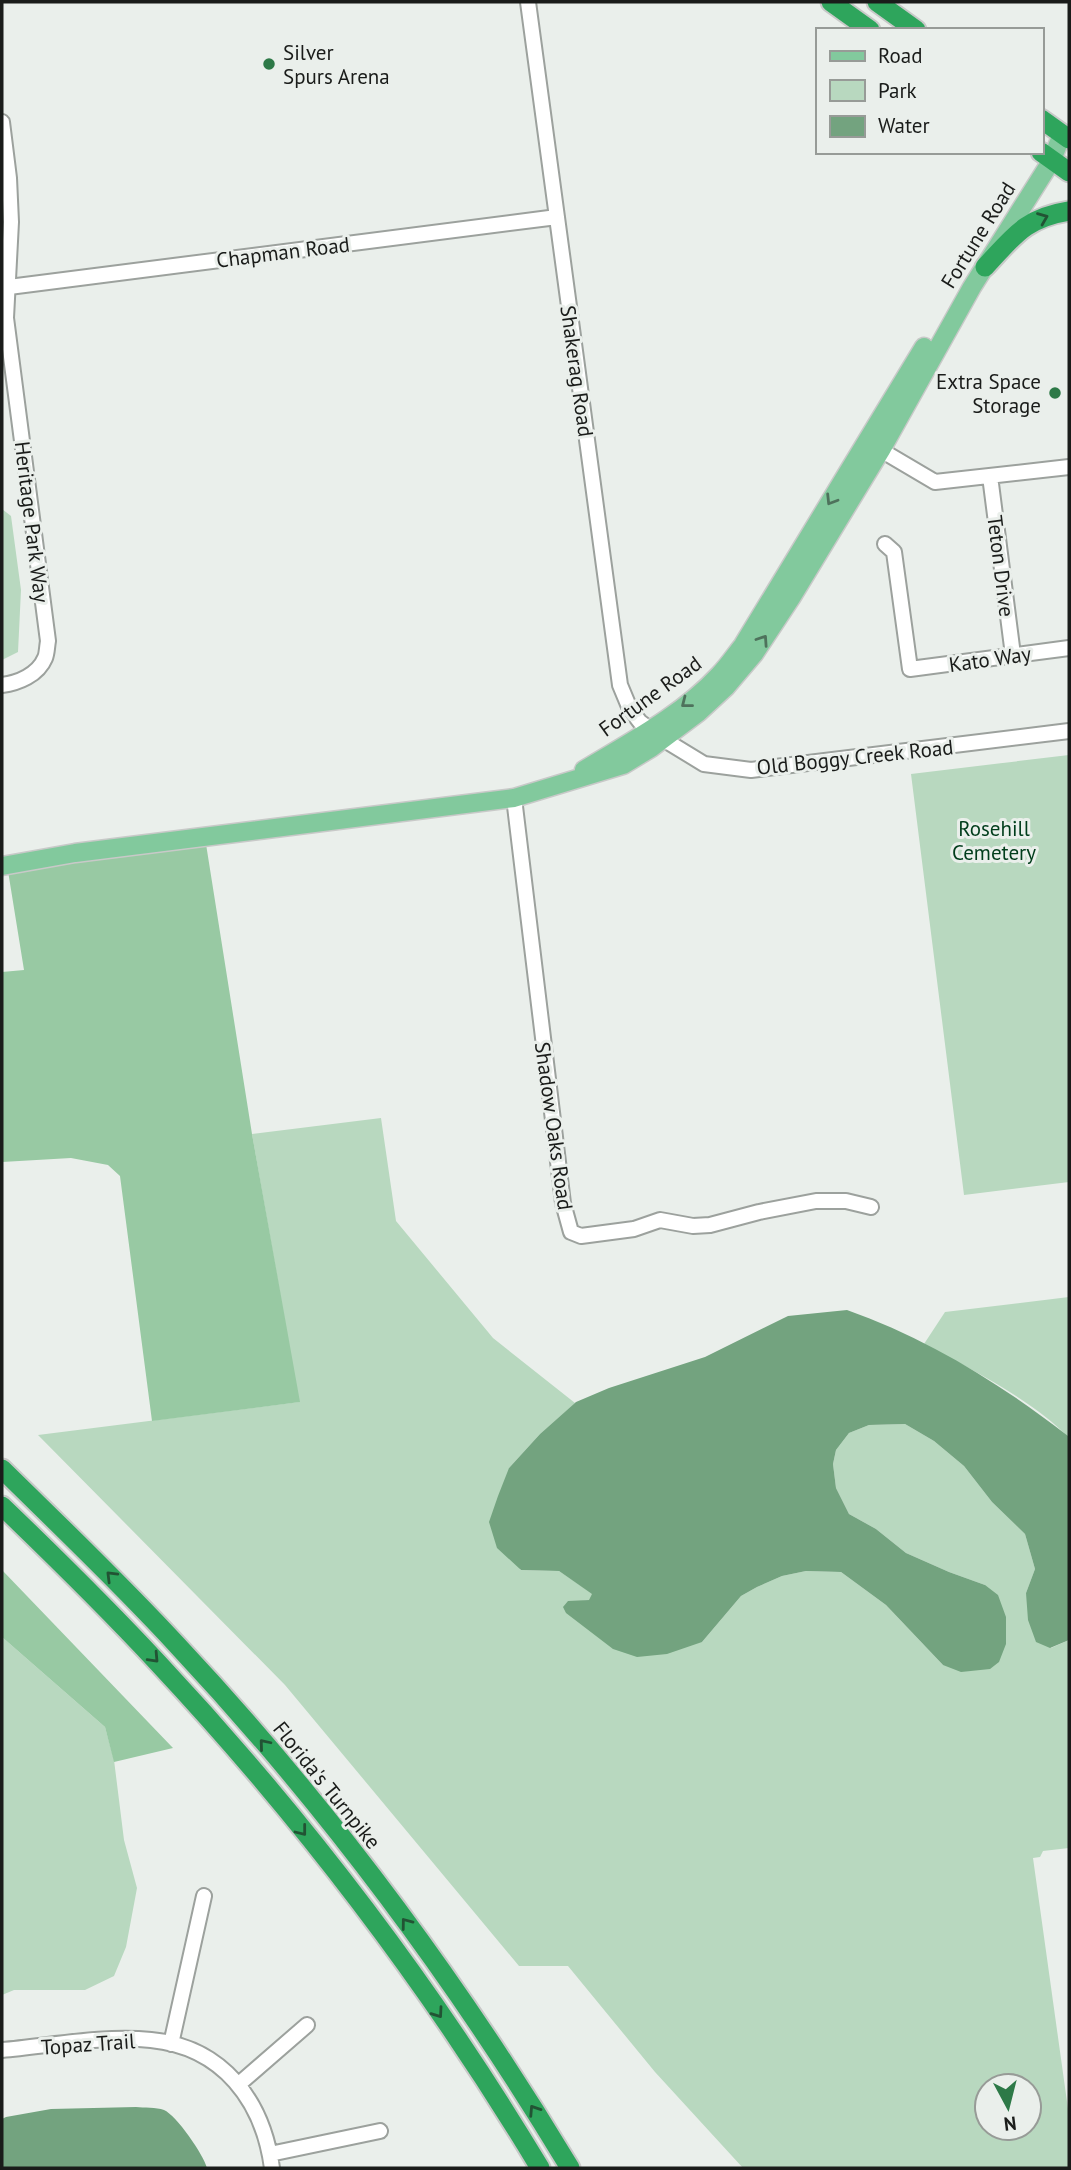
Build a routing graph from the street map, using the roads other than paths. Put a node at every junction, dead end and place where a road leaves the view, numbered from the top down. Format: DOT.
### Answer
graph roads {
  1 [pos="528,2"];
  2 [pos="831,2"];
  3 [pos="877,2"];
  4 [pos="867,28"];
  5 [pos="913,28"];
  6 [pos="1043,120"];
  7 [pos="2,122"];
  8 [pos="1067,132"];
  9 [pos="1045,155"];
  10 [pos="1069,172"];
  11 [pos="1069,211"];
  12 [pos="557,217"];
  13 [pos="985,267"];
  14 [pos="9,287"];
  15 [pos="874,446"];
  16 [pos="1069,467"];
  17 [pos="990,476"];
  18 [pos="885,544"];
  19 [pos="1069,648"];
  20 [pos="1013,656"];
  21 [pos="2,685"];
  22 [pos="1069,731"];
  23 [pos="656,735"];
  24 [pos="514,798"];
  25 [pos="58,856"];
  26 [pos="2,859"];
  27 [pos="2,866"];
  28 [pos="871,1207"];
  29 [pos="2,1469"];
  30 [pos="2,1506"];
  31 [pos="204,1896"];
  32 [pos="307,2025"];
  33 [pos="171,2044"];
  34 [pos="2,2050"];
  35 [pos="239,2084"];
  36 [pos="380,2131"];
  37 [pos="271,2161"];
  38 [pos="540,2168"];
  39 [pos="570,2168"];
  1 -- 12 [label="street, Shakerag Road"];
  2 -- 4 [label="highway"];
  3 -- 5 [label="highway"];
  6 -- 8 [label="highway"];
  7 -- 14 [label="street, Heritage Park Way"];
  8 -- 9 [label="main road, Fortune Road"];
  9 -- 10 [label="highway"];
  9 -- 13 [label="main road, Fortune Road"];
  9 -- 15 [label="main road, Fortune Road"];
  13 -- 11 [label="highway, one-way"];
  12 -- 14 [label="street, Chapman Road"];
  12 -- 23 [label="street, Shakerag Road"];
  13 -- 15 [label="main road, Fortune Road"];
  14 -- 21 [label="street, Heritage Park Way"];
  15 -- 17 [label="street"];
  15 -- 23 [label="main road, Fortune Road"];
  16 -- 17 [label="street"];
  17 -- 20 [label="street, Teton Drive"];
  18 -- 20 [label="street, Kato Way"];
  19 -- 20 [label="street, Kato Way"];
  22 -- 23 [label="street, Old Boggy Creek Road"];
  23 -- 24 [label="main road, Fortune Road"];
  24 -- 25 [label="main road, Fortune Road"];
  24 -- 28 [label="street, Shadow Oaks Road"];
  25 -- 26 [label="main road, Fortune Road"];
  25 -- 27 [label="main road, Fortune Road"];
  39 -- 29 [label="highway, Florida's Turnpike, one-way"];
  30 -- 38 [label="highway, one-way"];
  31 -- 33 [label="street"];
  32 -- 35 [label="street"];
  33 -- 34 [label="street, Topaz Trail"];
  33 -- 35 [label="street, Topaz Trail"];
  35 -- 37 [label="street, Topaz Trail"];
  36 -- 37 [label="street"];
}
